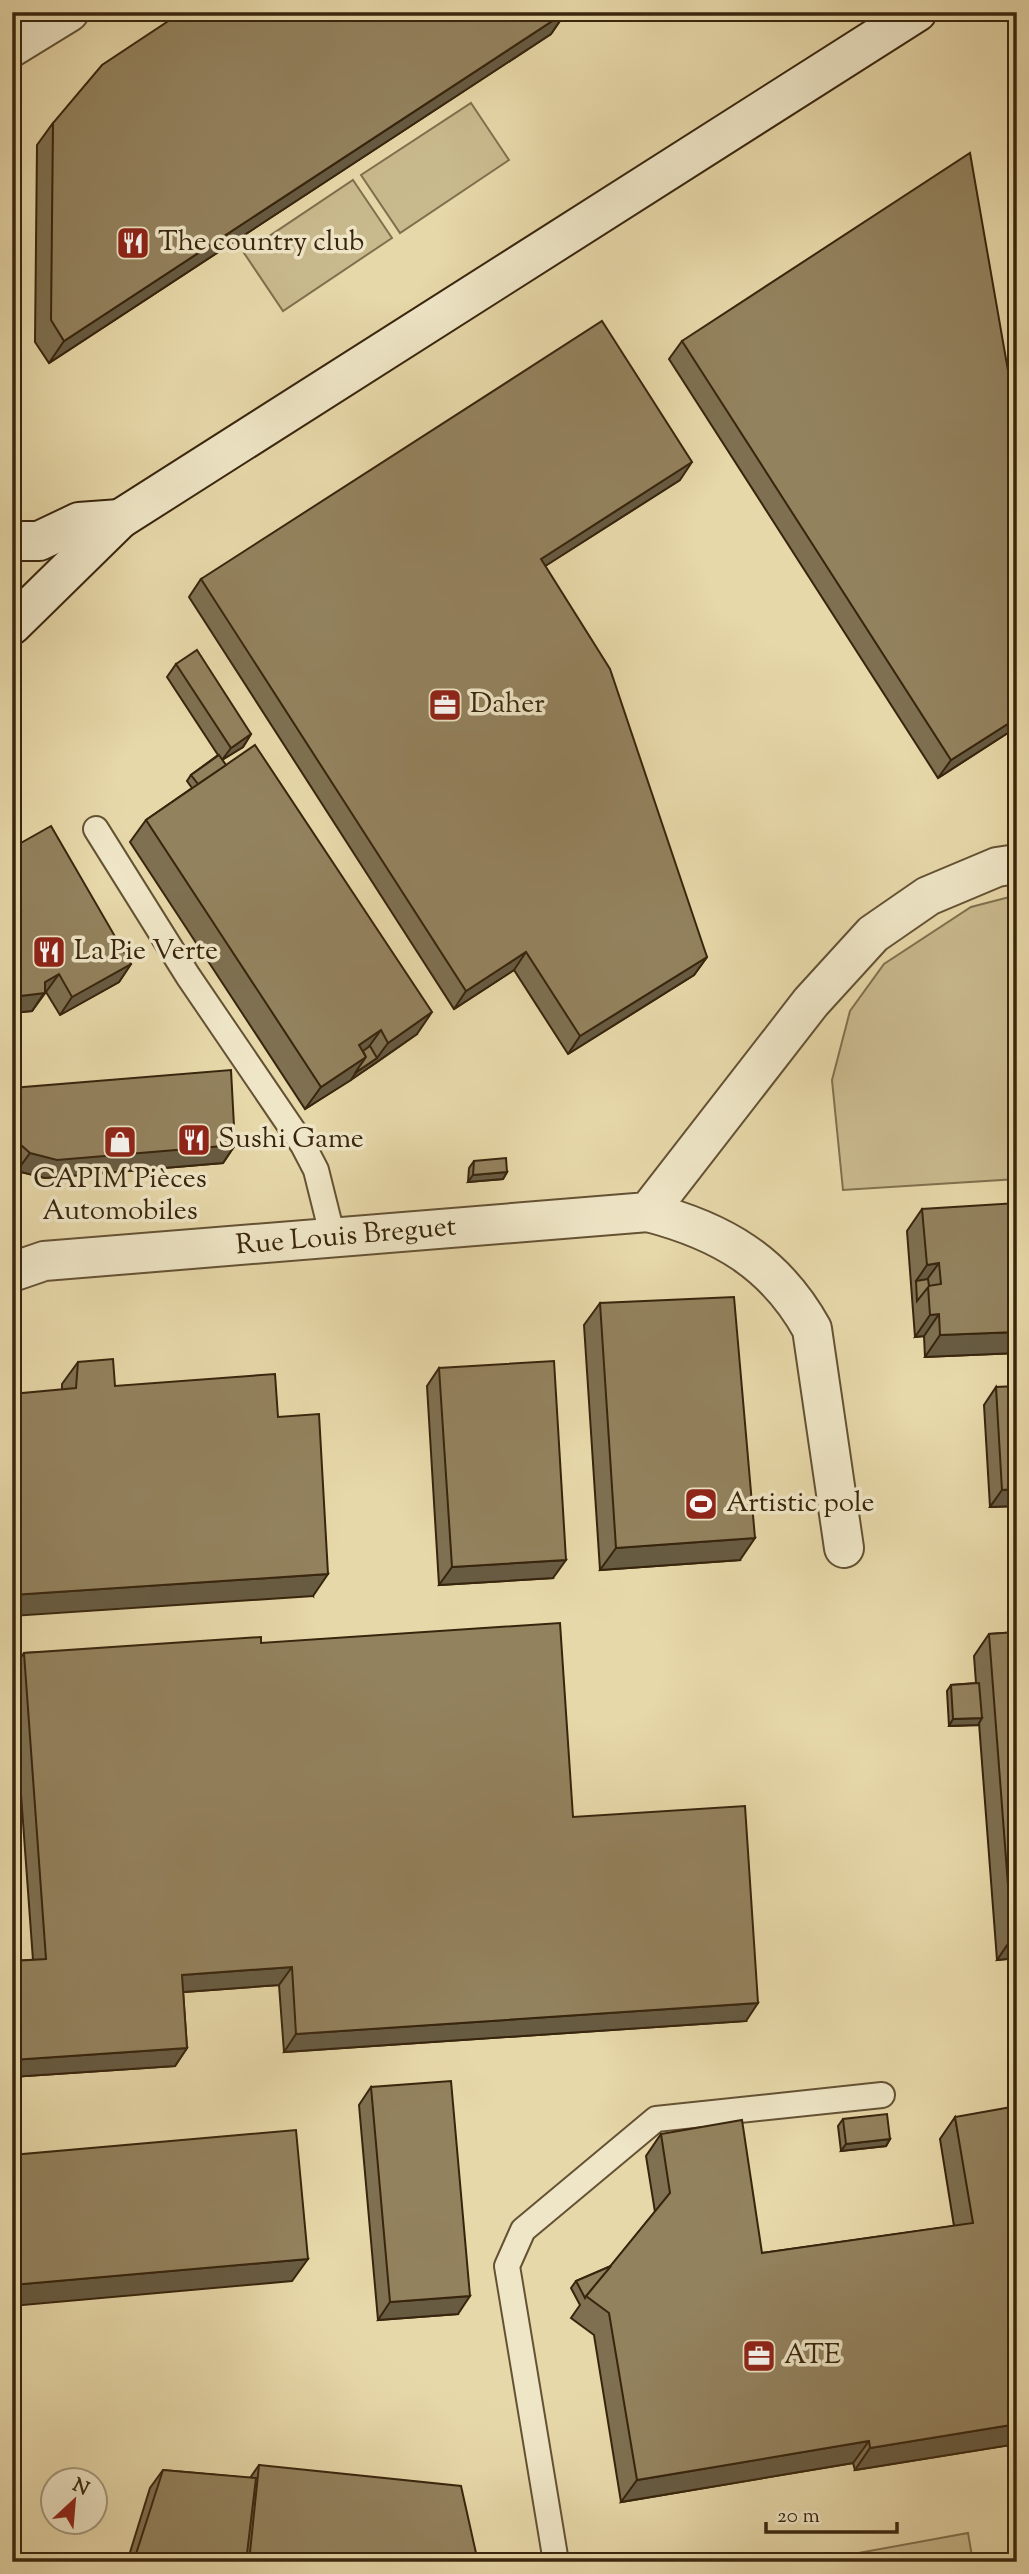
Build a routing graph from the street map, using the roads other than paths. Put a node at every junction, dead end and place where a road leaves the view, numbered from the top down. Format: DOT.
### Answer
graph roads {
  1 [pos="69,12"];
  2 [pos="917,12"];
  3 [pos="12,47"];
  4 [pos="120,519"];
  5 [pos="12,541"];
  6 [pos="12,625"];
  7 [pos="96,829"];
  8 [pos="1017,864"];
  9 [pos="648,1212"];
  10 [pos="333,1237"];
  11 [pos="23,1261"];
  12 [pos="844,1548"];
  13 [pos="882,2095"];
  14 [pos="556,2562"];
  1 -- 3 [label="street"];
  2 -- 4 [label="street"];
  4 -- 5 [label="street"];
  4 -- 6 [label="street"];
  7 -- 10 [label="lane"];
  8 -- 9 [label="street"];
  9 -- 10 [label="street, Rue Louis Breguet"];
  9 -- 12 [label="street, Rue Louis Breguet"];
  10 -- 11 [label="street, Rue Louis Breguet"];
  13 -- 14 [label="lane"];
}
